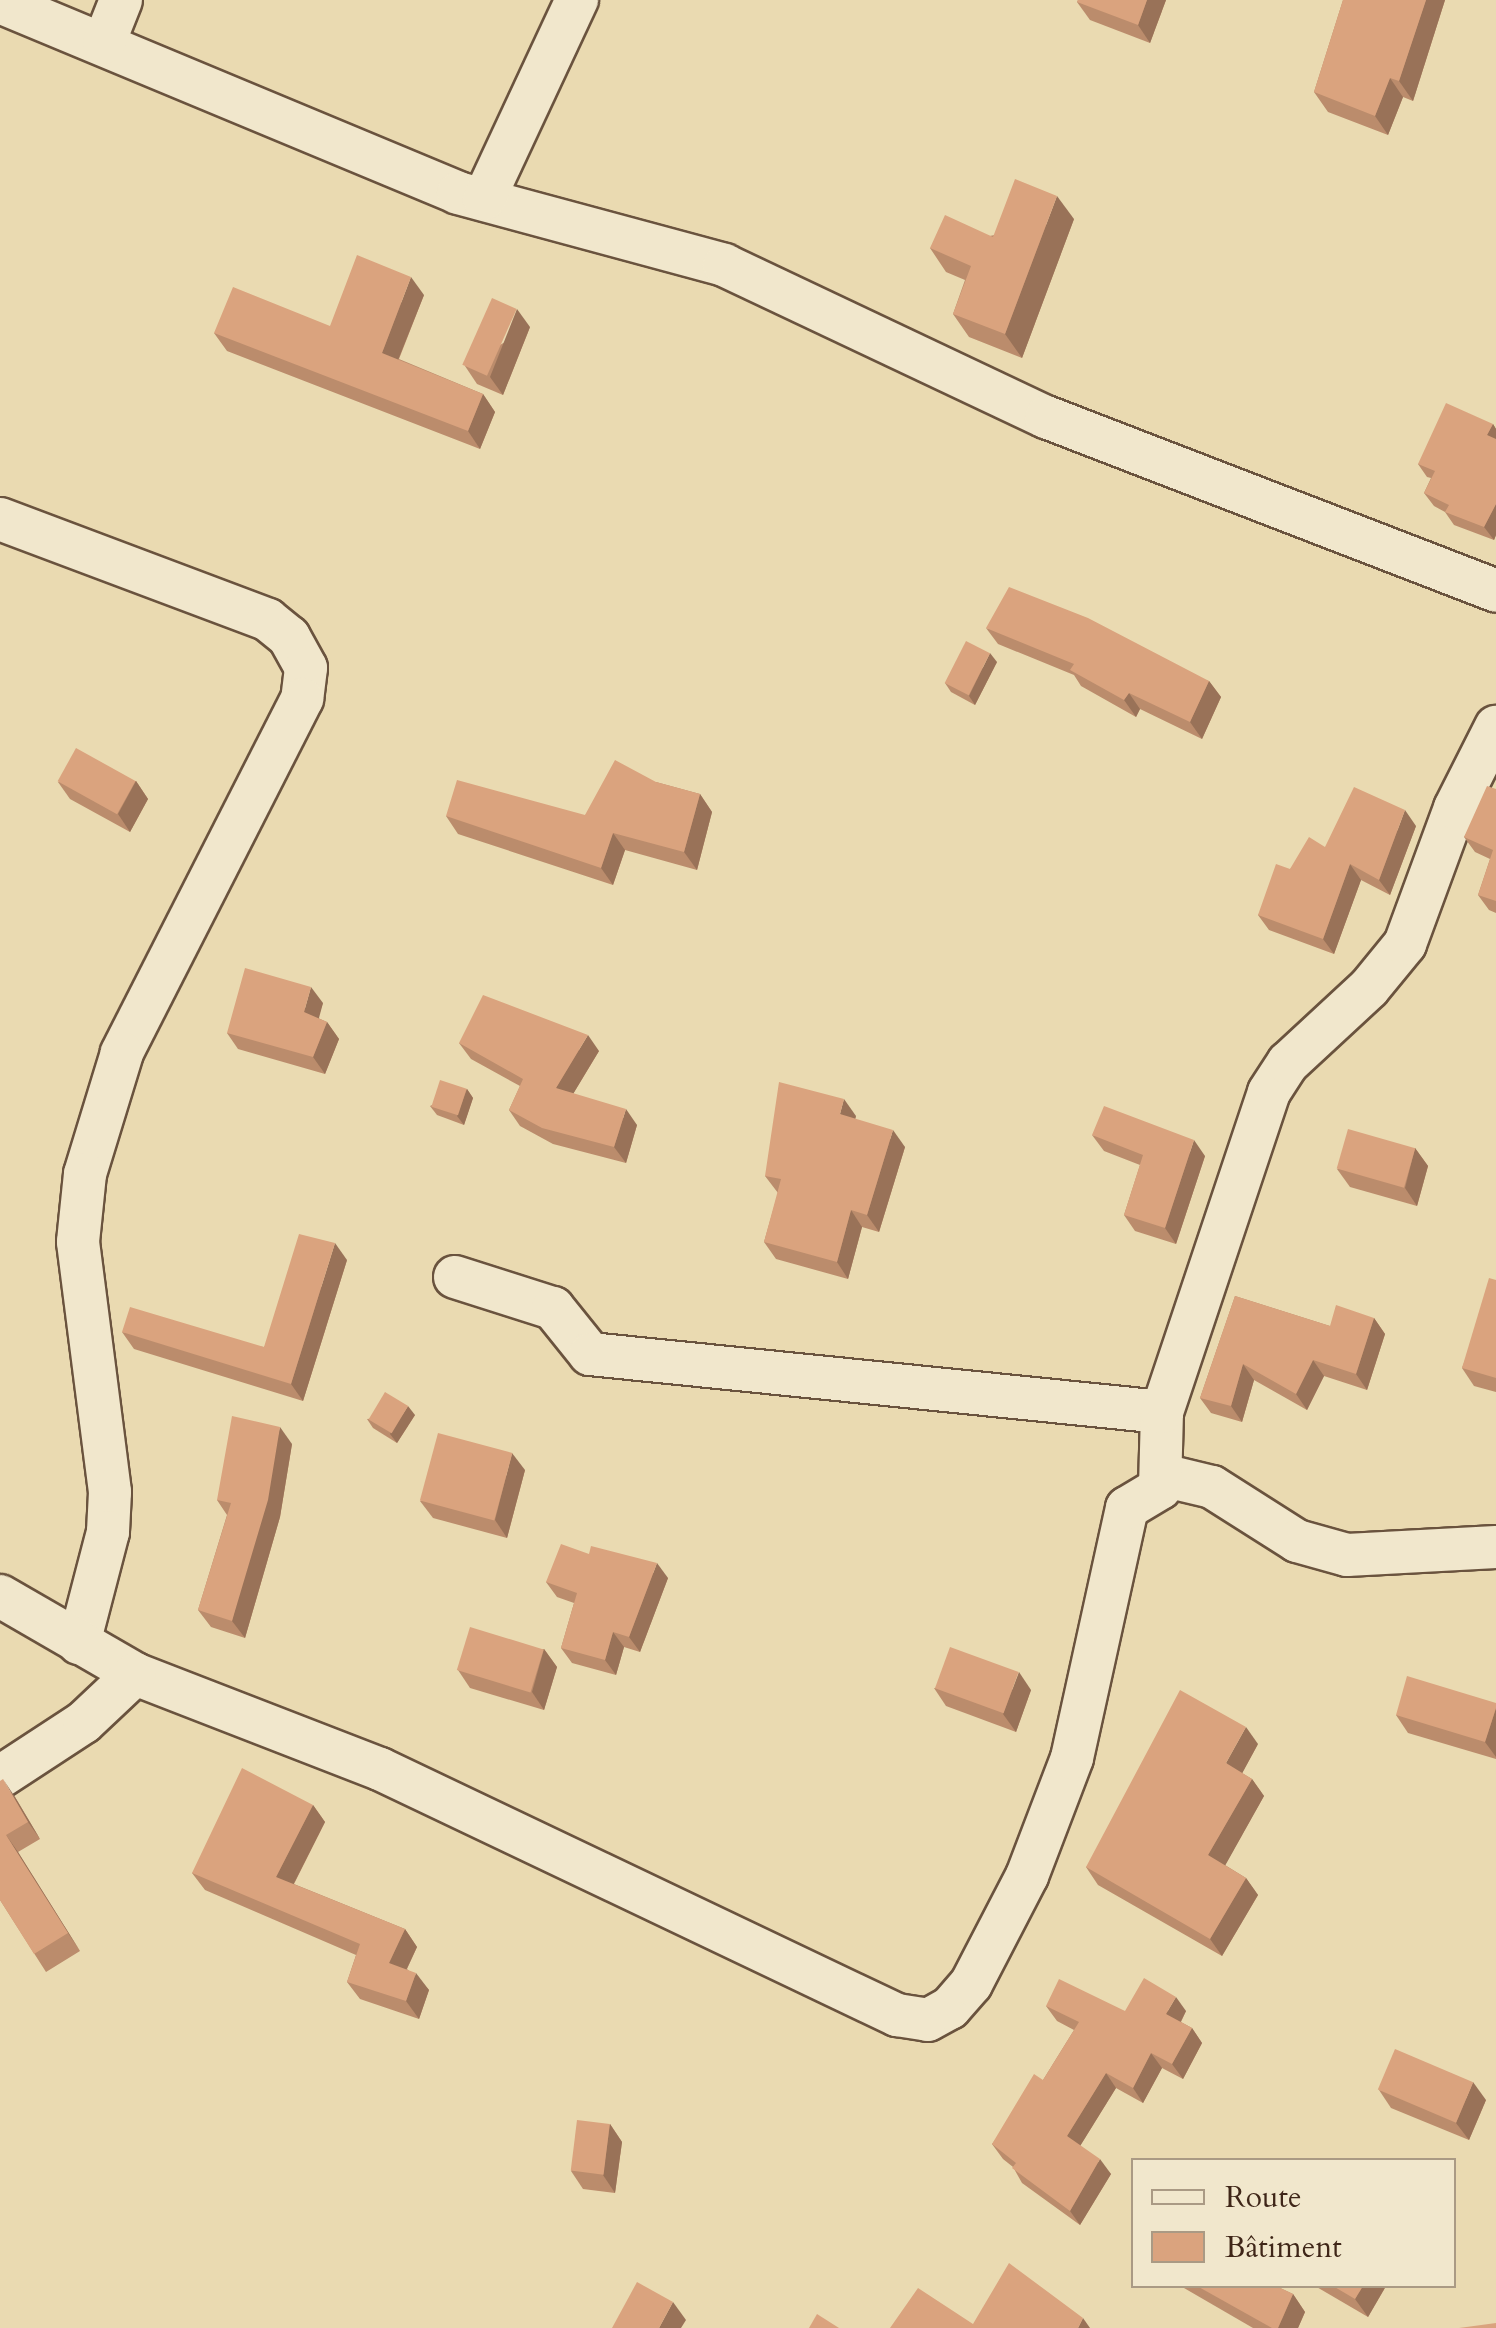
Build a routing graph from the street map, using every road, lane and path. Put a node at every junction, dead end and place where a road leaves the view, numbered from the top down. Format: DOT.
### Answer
graph roads {
  1 [pos="121,0"];
  2 [pos="577,0"];
  3 [pos="0,2"];
  4 [pos="104,43"];
  5 [pos="484,200"];
  6 [pos="0,518"];
  7 [pos="1496,591"];
  8 [pos="1496,727"];
  9 [pos="455,1277"];
  10 [pos="1162,1412"];
  11 [pos="1160,1488"];
  12 [pos="1496,1547"];
  13 [pos="0,1596"];
  14 [pos="78,1643"];
  15 [pos="135,1674"];
  16 [pos="0,1776"];
  1 -- 4 [label="street"];
  2 -- 5 [label="street"];
  3 -- 4 [label="street"];
  4 -- 5 [label="street"];
  5 -- 7 [label="street"];
  6 -- 14 [label="street"];
  8 -- 10 [label="street"];
  9 -- 10 [label="street"];
  10 -- 11 [label="street"];
  11 -- 12 [label="street"];
  11 -- 15 [label="street"];
  13 -- 14 [label="street"];
  14 -- 15 [label="street"];
  15 -- 16 [label="street"];
}
